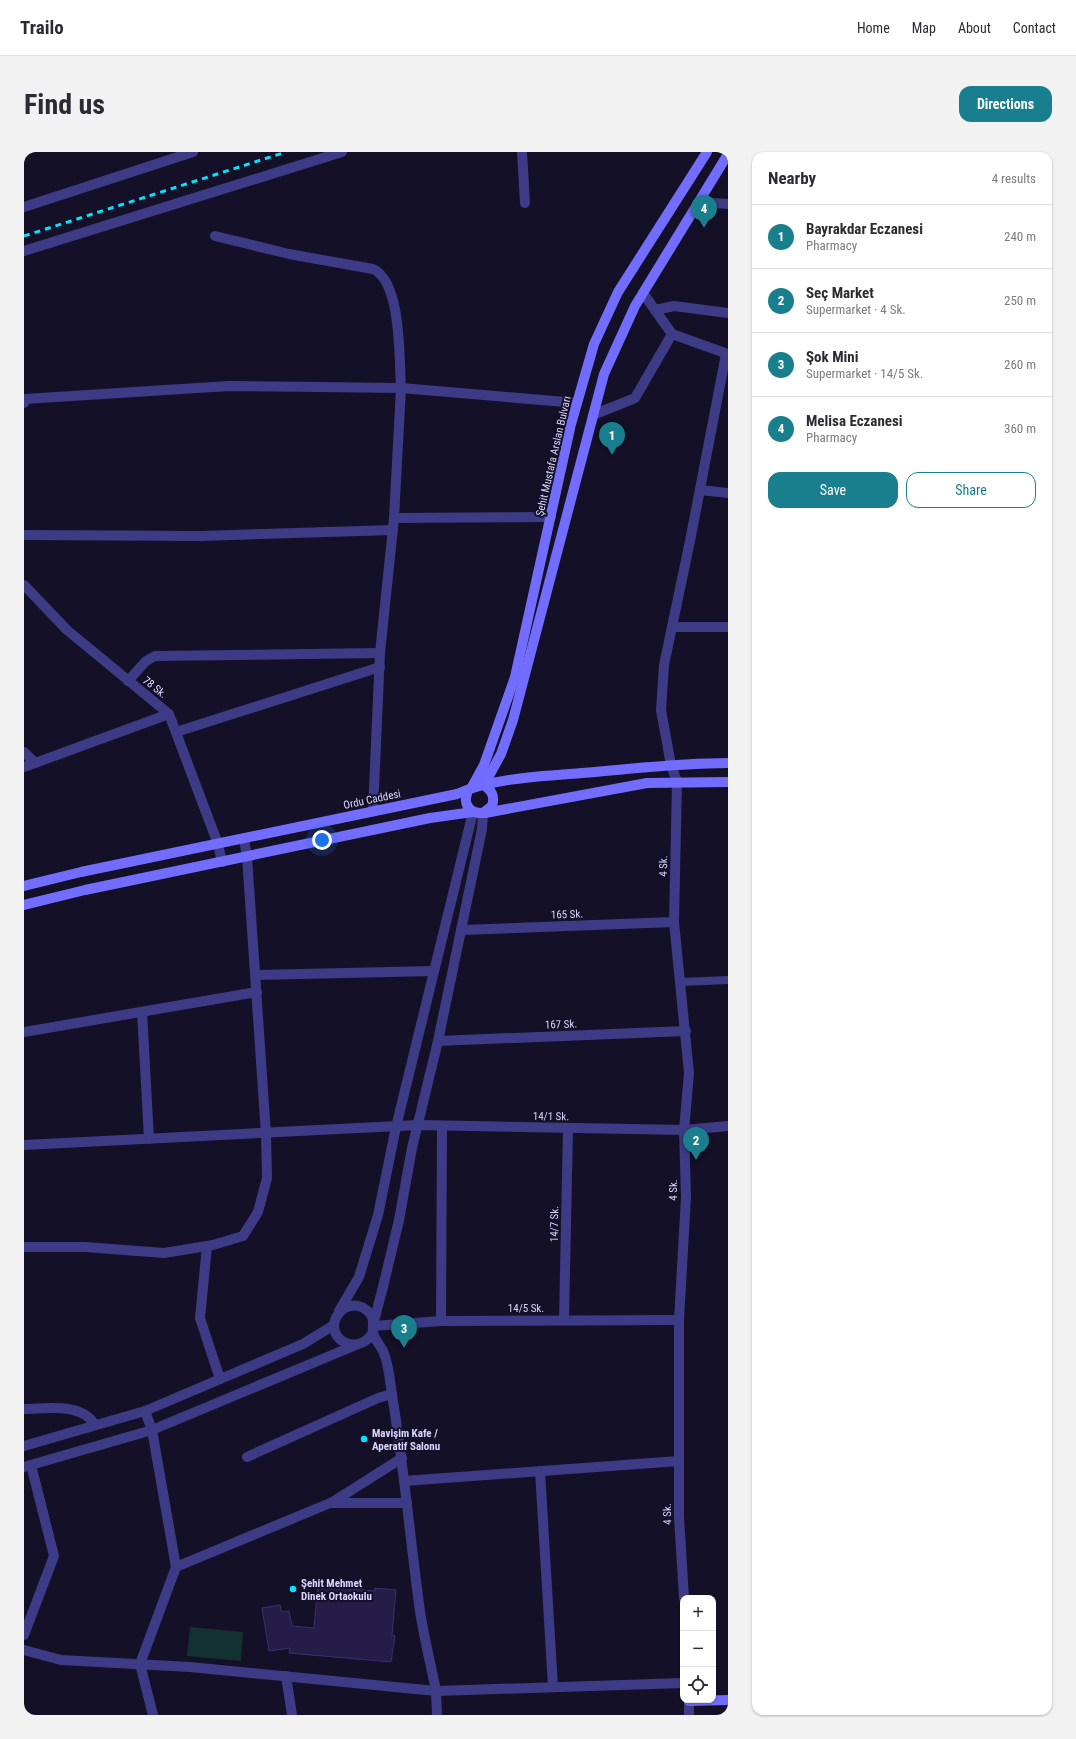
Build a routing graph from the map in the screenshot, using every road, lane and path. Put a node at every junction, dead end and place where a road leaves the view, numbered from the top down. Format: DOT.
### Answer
graph roads {
  1 [pos="193,152"];
  2 [pos="342,152"];
  3 [pos="522,152"];
  4 [pos="708,152"];
  5 [pos="728,154"];
  6 [pos="698,202"];
  7 [pos="525,203"];
  8 [pos="728,204"];
  9 [pos="24,207"];
  10 [pos="215,236"];
  11 [pos="24,251"];
  12 [pos="643,293"];
  13 [pos="655,310"];
  14 [pos="728,313"];
  15 [pos="672,334"];
  16 [pos="727,354"];
  17 [pos="401,388"];
  18 [pos="24,403"];
  19 [pos="577,403"];
  20 [pos="593,415"];
  21 [pos="700,490"];
  22 [pos="728,493"];
  23 [pos="551,517"];
  24 [pos="394,518"];
  25 [pos="393,530"];
  26 [pos="24,534"];
  27 [pos="24,585"];
  28 [pos="673,627"];
  29 [pos="728,627"];
  30 [pos="380,653"];
  31 [pos="380,666"];
  32 [pos="128,681"];
  33 [pos="169,714"];
  34 [pos="176,732"];
  35 [pos="24,752"];
  36 [pos="35,763"];
  37 [pos="728,763"];
  38 [pos="671,765"];
  39 [pos="24,767"];
  40 [pos="677,782"];
  41 [pos="728,782"];
  42 [pos="484,785"];
  43 [pos="470,789"];
  44 [pos="373,811"];
  45 [pos="478,812"];
  46 [pos="244,839"];
  47 [pos="218,844"];
  48 [pos="247,857"];
  49 [pos="222,862"];
  50 [pos="24,886"];
  51 [pos="24,905"];
  52 [pos="674,922"];
  53 [pos="461,930"];
  54 [pos="434,971"];
  55 [pos="256,975"];
  56 [pos="728,980"];
  57 [pos="681,982"];
  58 [pos="257,992"];
  59 [pos="142,1012"];
  60 [pos="686,1031"];
  61 [pos="24,1032"];
  62 [pos="438,1041"];
  63 [pos="418,1125"];
  64 [pos="442,1126"];
  65 [pos="728,1126"];
  66 [pos="396,1127"];
  67 [pos="568,1128"];
  68 [pos="684,1130"];
  69 [pos="266,1134"];
  70 [pos="148,1140"];
  71 [pos="24,1145"];
  72 [pos="207,1246"];
  73 [pos="24,1247"];
  74 [pos="337,1315"];
  75 [pos="441,1320"];
  76 [pos="564,1320"];
  77 [pos="679,1320"];
  78 [pos="334,1325"];
  79 [pos="373,1326"];
  80 [pos="356,1345"];
  81 [pos="220,1379"];
  82 [pos="392,1394"];
  83 [pos="24,1409"];
  84 [pos="145,1411"];
  85 [pos="95,1425"];
  86 [pos="152,1430"];
  87 [pos="24,1446"];
  88 [pos="247,1457"];
  89 [pos="402,1458"];
  90 [pos="679,1461"];
  91 [pos="27,1466"];
  92 [pos="540,1471"];
  93 [pos="404,1481"];
  94 [pos="330,1503"];
  95 [pos="407,1503"];
  96 [pos="176,1567"];
  97 [pos="684,1595"];
  98 [pos="24,1635"];
  99 [pos="24,1650"];
  100 [pos="140,1664"];
  101 [pos="286,1676"];
  102 [pos="680,1683"];
  103 [pos="553,1687"];
  104 [pos="436,1691"];
  105 [pos="716,1700"];
  106 [pos="728,1700"];
  107 [pos="689,1703"];
  108 [pos="153,1715"];
  109 [pos="292,1715"];
  110 [pos="437,1715"];
  111 [pos="689,1715"];
  1 -- 9 [label="street"];
  2 -- 11 [label="street"];
  3 -- 7 [label="street"];
  4 -- 19 [label="main road, Şehit Mustafa Arslan Bulvarı"];
  5 -- 6 [label="main road"];
  6 -- 8 [label="street"];
  6 -- 12 [label="main road"];
  10 -- 17 [label="street"];
  12 -- 13 [label="street"];
  12 -- 20 [label="main road"];
  13 -- 14 [label="street"];
  13 -- 15 [label="street"];
  15 -- 16 [label="street"];
  15 -- 20 [label="street"];
  16 -- 21 [label="street"];
  17 -- 18 [label="street"];
  17 -- 19 [label="street"];
  17 -- 24 [label="street"];
  19 -- 23 [label="main road, Şehit Mustafa Arslan Bulvarı"];
  20 -- 42 [label="main road"];
  21 -- 22 [label="street"];
  21 -- 28 [label="street"];
  23 -- 24 [label="street"];
  23 -- 43 [label="main road, Şehit Mustafa Arslan Bulvarı"];
  24 -- 25 [label="street"];
  25 -- 26 [label="street"];
  25 -- 30 [label="street"];
  27 -- 32 [label="street, 78 Sk."];
  28 -- 29 [label="street"];
  28 -- 38 [label="street"];
  30 -- 31 [label="street"];
  30 -- 32 [label="street"];
  31 -- 34 [label="street"];
  31 -- 44 [label="street"];
  32 -- 33 [label="street, 78 Sk."];
  33 -- 34 [label="street, 78 Sk."];
  33 -- 36 [label="street"];
  34 -- 47 [label="street, 78 Sk."];
  35 -- 36 [label="street"];
  36 -- 39 [label="street"];
  37 -- 38 [label="main road, Ordu Caddesi"];
  38 -- 40 [label="street"];
  38 -- 42 [label="main road, Ordu Caddesi"];
  40 -- 41 [label="main road"];
  40 -- 45 [label="main road"];
  40 -- 52 [label="street, 4 Sk."];
  42 -- 43 [label="main road, Ordu Caddesi"];
  42 -- 45 [label="main road"];
  43 -- 44 [label="main road, Ordu Caddesi"];
  43 -- 45 [label="main road"];
  44 -- 46 [label="main road, Ordu Caddesi"];
  45 -- 48 [label="main road"];
  45 -- 53 [label="street"];
  45 -- 54 [label="street"];
  46 -- 47 [label="main road, Ordu Caddesi"];
  46 -- 48 [label="street"];
  47 -- 49 [label="street, 78 Sk."];
  47 -- 50 [label="main road, Ordu Caddesi"];
  48 -- 49 [label="main road"];
  48 -- 55 [label="street"];
  49 -- 51 [label="main road"];
  52 -- 53 [label="street, 165 Sk."];
  52 -- 57 [label="street, 4 Sk."];
  53 -- 62 [label="street"];
  54 -- 55 [label="street"];
  54 -- 66 [label="street"];
  55 -- 58 [label="street"];
  56 -- 57 [label="lane"];
  57 -- 60 [label="street, 4 Sk."];
  58 -- 59 [label="street"];
  58 -- 69 [label="street"];
  59 -- 61 [label="street"];
  59 -- 70 [label="street"];
  60 -- 62 [label="street, 167 Sk."];
  60 -- 68 [label="street, 4 Sk."];
  62 -- 63 [label="street"];
  63 -- 64 [label="street, 14/1 Sk."];
  63 -- 66 [label="street, 14/1 Sk."];
  63 -- 79 [label="street"];
  64 -- 67 [label="street, 14/1 Sk."];
  64 -- 75 [label="street"];
  65 -- 68 [label="street, 14/1 Sk."];
  66 -- 69 [label="street, 14/1 Sk."];
  66 -- 74 [label="street"];
  67 -- 68 [label="street, 14/1 Sk."];
  67 -- 76 [label="street, 14/7 Sk."];
  68 -- 77 [label="street, 4 Sk."];
  69 -- 70 [label="street, 14/1 Sk."];
  69 -- 72 [label="street"];
  70 -- 71 [label="street, 14/1 Sk."];
  72 -- 73 [label="street"];
  72 -- 81 [label="street"];
  74 -- 78 [label="street"];
  74 -- 79 [label="street"];
  75 -- 76 [label="street, 14/5 Sk."];
  75 -- 79 [label="street, 14/5 Sk."];
  76 -- 77 [label="street, 14/5 Sk."];
  77 -- 90 [label="street, 4 Sk."];
  78 -- 80 [label="street"];
  78 -- 81 [label="street"];
  79 -- 80 [label="street"];
  79 -- 82 [label="street"];
  80 -- 86 [label="street"];
  81 -- 84 [label="street"];
  82 -- 88 [label="street"];
  82 -- 89 [label="street"];
  83 -- 85 [label="street"];
  84 -- 85 [label="street"];
  84 -- 86 [label="street"];
  85 -- 87 [label="street"];
  86 -- 91 [label="street"];
  86 -- 96 [label="street"];
  89 -- 93 [label="street"];
  89 -- 94 [label="street"];
  90 -- 92 [label="street"];
  90 -- 97 [label="street, 4 Sk."];
  91 -- 98 [label="street"];
  92 -- 93 [label="street"];
  92 -- 103 [label="street"];
  93 -- 95 [label="street"];
  94 -- 95 [label="street"];
  94 -- 96 [label="street"];
  95 -- 104 [label="street"];
  96 -- 100 [label="street"];
  99 -- 100 [label="street"];
  100 -- 101 [label="street"];
  100 -- 108 [label="street"];
  101 -- 104 [label="street"];
  101 -- 109 [label="street"];
  102 -- 103 [label="street"];
  103 -- 104 [label="street"];
  104 -- 110 [label="street"];
  105 -- 106 [label="main road"];
  107 -- 111 [label="street"];
}
